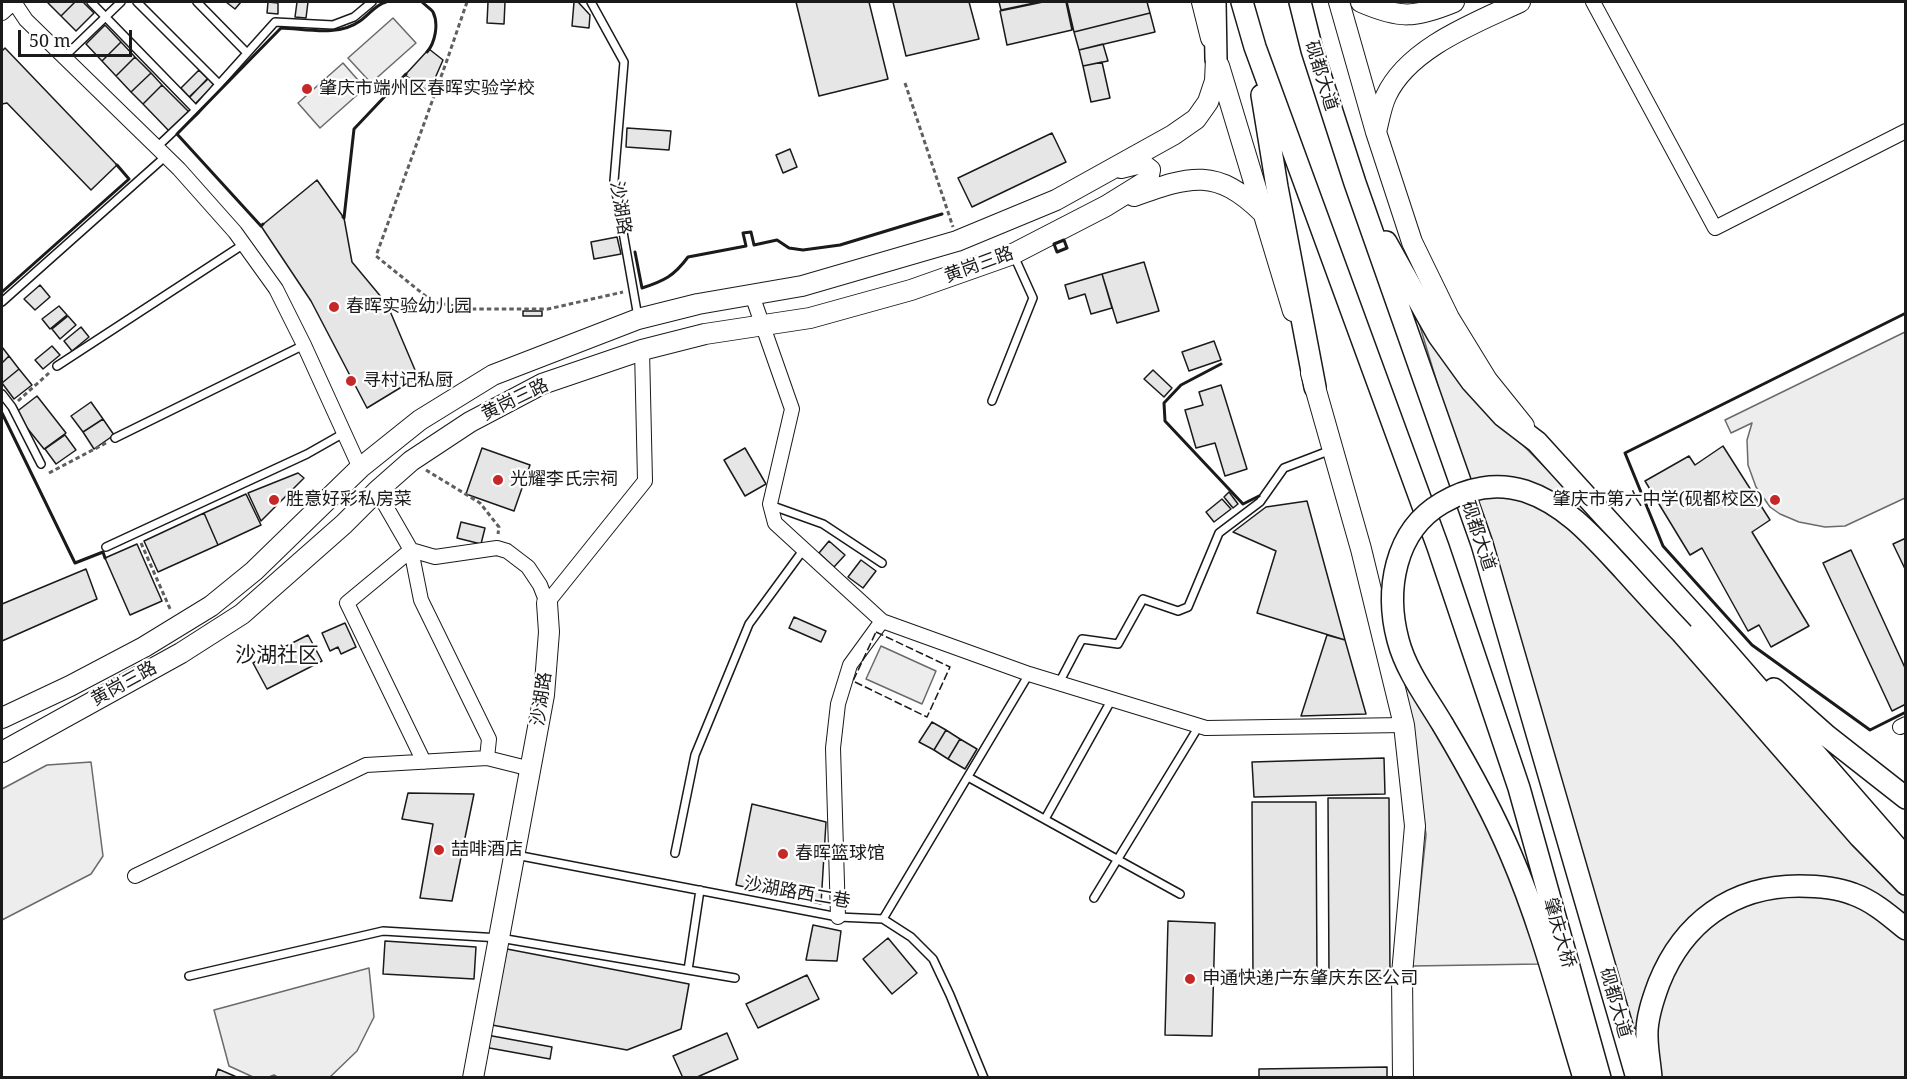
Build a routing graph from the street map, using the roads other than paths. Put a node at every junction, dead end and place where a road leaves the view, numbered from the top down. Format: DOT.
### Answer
graph roads {
  1 [pos="14,2"];
  2 [pos="91,2"];
  3 [pos="121,2"];
  4 [pos="137,2"];
  5 [pos="197,2"];
  6 [pos="372,2"];
  7 [pos="1202,2"];
  8 [pos="1215,2"];
  9 [pos="1242,2"];
  10 [pos="1300,2"];
  11 [pos="1339,2"];
  12 [pos="1361,2"];
  13 [pos="1454,2"];
  14 [pos="1520,2"];
  15 [pos="1593,2"];
  16 [pos="594,3"];
  17 [pos="2,13"];
  18 [pos="105,16"];
  19 [pos="1464,29"];
  20 [pos="1255,47"];
  21 [pos="246,52"];
  22 [pos="64,57"];
  23 [pos="1216,59"];
  24 [pos="219,84"];
  25 [pos="196,110"];
  26 [pos="1905,131"];
  27 [pos="1376,132"];
  28 [pos="161,152"];
  29 [pos="1104,172"];
  30 [pos="1355,183"];
  31 [pos="1107,206"];
  32 [pos="1264,214"];
  33 [pos="243,244"];
  34 [pos="1013,254"];
  35 [pos="752,295"];
  36 [pos="2,302"];
  37 [pos="638,319"];
  38 [pos="762,326"];
  39 [pos="304,345"];
  40 [pos="642,350"];
  41 [pos="57,366"];
  42 [pos="1315,387"];
  43 [pos="2,394"];
  44 [pos="992,401"];
  45 [pos="344,433"];
  46 [pos="115,438"];
  47 [pos="1537,442"];
  48 [pos="1333,449"];
  49 [pos="41,464"];
  50 [pos="360,468"];
  51 [pos="377,491"];
  52 [pos="770,504"];
  53 [pos="106,547"];
  54 [pos="804,549"];
  55 [pos="411,550"];
  56 [pos="882,563"];
  57 [pos="547,603"];
  58 [pos="882,621"];
  59 [pos="1703,625"];
  60 [pos="1029,674"];
  61 [pos="1059,683"];
  62 [pos="1112,699"];
  63 [pos="5,716"];
  64 [pos="1404,725"];
  65 [pos="1199,726"];
  66 [pos="23,740"];
  67 [pos="2,752"];
  68 [pos="487,759"];
  69 [pos="424,762"];
  70 [pos="531,769"];
  71 [pos="968,777"];
  72 [pos="1905,798"];
  73 [pos="1045,819"];
  74 [pos="675,854"];
  75 [pos="516,855"];
  76 [pos="1905,858"];
  77 [pos="1118,859"];
  78 [pos="135,876"];
  79 [pos="1905,884"];
  80 [pos="700,890"];
  81 [pos="1180,894"];
  82 [pos="1094,898"];
  83 [pos="838,917"];
  84 [pos="884,919"];
  85 [pos="1905,929"];
  86 [pos="500,938"];
  87 [pos="688,970"];
  88 [pos="189,976"];
  89 [pos="735,978"];
  90 [pos="473,1077"];
  91 [pos="984,1077"];
  92 [pos="1403,1077"];
  93 [pos="1584,1077"];
  94 [pos="1600,1077"];
  95 [pos="1637,1077"];
  96 [pos="1651,1077"];
  1 -- 17 [label="street"];
  1 -- 22 [label="street"];
  2 -- 18 [label="lane"];
  3 -- 18 [label="lane"];
  4 -- 24 [label="lane"];
  5 -- 21 [label="lane"];
  6 -- 21 [label="lane"];
  7 -- 23 [label="main road"];
  8 -- 23 [label="main road"];
  9 -- 20 [label="main road"];
  10 -- 30 [label="main road, 砚都大道"];
  11 -- 27 [label="main road"];
  12 -- 13 [label="main road"];
  13 -- 19 [label="main road"];
  14 -- 19 [label="main road"];
  15 -- 26 [label="street"];
  16 -- 37 [label="lane, 沙湖路"];
  18 -- 22 [label="lane"];
  18 -- 25 [label="lane"];
  19 -- 27 [label="main road"];
  20 -- 42 [label="main road"];
  20 -- 94 [label="main road, 肇庆大桥"];
  21 -- 24 [label="lane"];
  22 -- 28 [label="street"];
  23 -- 29 [label="main road"];
  23 -- 32 [label="main road"];
  24 -- 25 [label="lane"];
  25 -- 28 [label="lane"];
  27 -- 47 [label="main road"];
  28 -- 33 [label="street"];
  28 -- 36 [label="lane"];
  29 -- 31 [label="main road"];
  29 -- 35 [label="main road, 黄岗三路"];
  30 -- 47 [label="main road"];
  30 -- 95 [label="main road, 砚都大道"];
  31 -- 32 [label="main road"];
  31 -- 34 [label="main road, 黄岗三路"];
  32 -- 42 [label="main road"];
  33 -- 39 [label="street"];
  33 -- 41 [label="lane"];
  34 -- 38 [label="main road, 黄岗三路"];
  34 -- 44 [label="lane"];
  35 -- 37 [label="main road, 黄岗三路"];
  35 -- 38 [label="street"];
  37 -- 50 [label="main road, 黄岗三路"];
  38 -- 40 [label="main road, 黄岗三路"];
  38 -- 52 [label="street"];
  39 -- 45 [label="street"];
  39 -- 46 [label="lane"];
  40 -- 51 [label="main road, 黄岗三路"];
  40 -- 57 [label="street"];
  42 -- 48 [label="main road"];
  43 -- 49 [label="lane"];
  45 -- 50 [label="street"];
  45 -- 53 [label="lane"];
  47 -- 59 [label="main road"];
  48 -- 61 [label="lane"];
  48 -- 64 [label="main road"];
  50 -- 63 [label="main road, 黄岗三路"];
  51 -- 55 [label="street"];
  51 -- 66 [label="main road, 黄岗三路"];
  52 -- 54 [label="street"];
  52 -- 56 [label="lane"];
  54 -- 58 [label="street"];
  54 -- 74 [label="lane"];
  55 -- 57 [label="street"];
  55 -- 68 [label="street"];
  55 -- 69 [label="street"];
  57 -- 70 [label="main road, 沙湖路"];
  58 -- 60 [label="street"];
  58 -- 83 [label="street"];
  59 -- 72 [label="main road"];
  59 -- 76 [label="main road"];
  60 -- 61 [label="street"];
  60 -- 71 [label="lane"];
  61 -- 62 [label="street"];
  62 -- 65 [label="street"];
  62 -- 73 [label="lane"];
  63 -- 66 [label="main road"];
  64 -- 65 [label="street"];
  64 -- 92 [label="main road"];
  65 -- 77 [label="lane"];
  66 -- 67 [label="main road, 黄岗三路"];
  68 -- 69 [label="street"];
  68 -- 70 [label="street"];
  69 -- 78 [label="street"];
  70 -- 75 [label="main road, 沙湖路"];
  71 -- 73 [label="lane"];
  71 -- 84 [label="lane"];
  73 -- 77 [label="lane"];
  75 -- 80 [label="lane, 沙湖路西二巷"];
  75 -- 86 [label="main road, 沙湖路"];
  77 -- 81 [label="lane"];
  77 -- 82 [label="lane"];
  79 -- 93 [label="main road, bridge"];
  80 -- 83 [label="lane, 沙湖路西二巷"];
  80 -- 87 [label="lane"];
  83 -- 84 [label="lane, 沙湖路西二巷"];
  84 -- 91 [label="lane"];
  85 -- 96 [label="main road"];
  86 -- 87 [label="lane"];
  86 -- 88 [label="lane"];
  86 -- 90 [label="main road, 沙湖路"];
  87 -- 89 [label="lane"];
}
